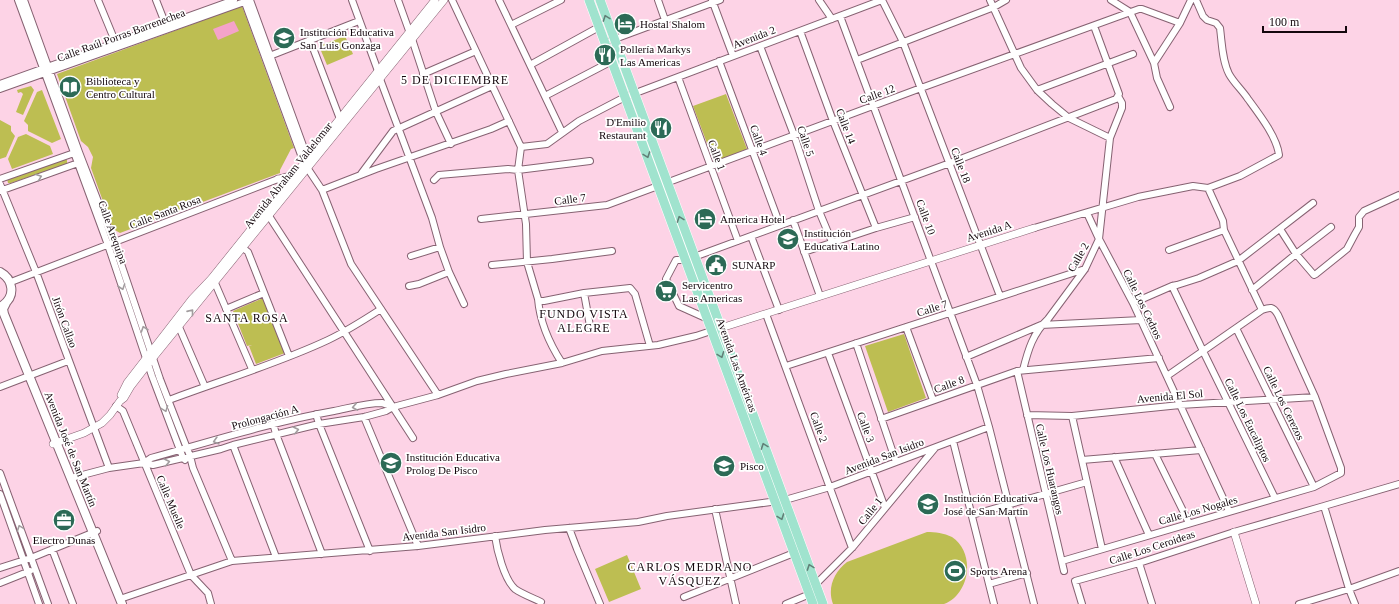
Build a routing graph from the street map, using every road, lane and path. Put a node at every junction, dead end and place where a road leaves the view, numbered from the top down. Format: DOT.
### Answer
graph roads {
  1 [pos="18,0"];
  2 [pos="24,0"];
  3 [pos="98,0"];
  4 [pos="156,0"];
  5 [pos="234,0"];
  6 [pos="247,0"];
  7 [pos="352,0"];
  8 [pos="398,0"];
  9 [pos="436,0"];
  10 [pos="444,0"];
  11 [pos="452,0"];
  12 [pos="499,0"];
  13 [pos="561,0"];
  14 [pos="589,0"];
  15 [pos="600,0"];
  16 [pos="658,0"];
  17 [pos="720,0"];
  18 [pos="819,0"];
  19 [pos="882,0"];
  20 [pos="990,0"];
  21 [pos="1006,0"];
  22 [pos="1111,0"];
  23 [pos="1191,0"];
  24 [pos="1196,0"];
  25 [pos="712,1"];
  26 [pos="994,7"];
  27 [pos="1130,12"];
  28 [pos="840,16"];
  29 [pos="832,18"];
  30 [pos="665,20"];
  31 [pos="359,21"];
  32 [pos="1180,24"];
  33 [pos="511,25"];
  34 [pos="1094,26"];
  35 [pos="166,27"];
  36 [pos="599,27"];
  37 [pos="800,30"];
  38 [pos="411,35"];
  39 [pos="614,39"];
  40 [pos="310,40"];
  41 [pos="903,42"];
  42 [pos="605,43"];
  43 [pos="116,46"];
  44 [pos="760,46"];
  45 [pos="476,51"];
  46 [pos="1133,54"];
  47 [pos="1015,55"];
  48 [pos="268,56"];
  49 [pos="733,56"];
  50 [pos="857,60"];
  51 [pos="612,61"];
  52 [pos="719,61"];
  53 [pos="1108,63"];
  54 [pos="1154,63"];
  55 [pos="530,64"];
  56 [pos="46,70"];
  57 [pos="378,71"];
  58 [pos="423,74"];
  59 [pos="678,77"];
  60 [pos="380,79"];
  61 [pos="0,84"];
  62 [pos="492,86"];
  63 [pos="921,88"];
  64 [pos="0,89"];
  65 [pos="1037,90"];
  66 [pos="634,93"];
  67 [pos="545,96"];
  68 [pos="625,96"];
  69 [pos="1118,96"];
  70 [pos="874,106"];
  71 [pos="1170,107"];
  72 [pos="436,112"];
  73 [pos="1069,118"];
  74 [pos="342,121"];
  75 [pos="509,121"];
  76 [pos="833,121"];
  77 [pos="399,128"];
  78 [pos="562,132"];
  79 [pos="794,135"];
  80 [pos="1110,138"];
  81 [pos="451,144"];
  82 [pos="521,147"];
  83 [pos="752,151"];
  84 [pos="76,152"];
  85 [pos="410,157"];
  86 [pos="590,161"];
  87 [pos="80,162"];
  88 [pos="950,163"];
  89 [pos="307,165"];
  90 [pos="710,166"];
  91 [pos="518,170"];
  92 [pos="295,174"];
  93 [pos="360,175"];
  94 [pos="0,179"];
  95 [pos="278,179"];
  96 [pos="434,180"];
  97 [pos="901,180"];
  98 [pos="662,184"];
  99 [pos="1,188"];
  100 [pos="284,188"];
  101 [pos="1208,188"];
  102 [pos="322,190"];
  103 [pos="863,194"];
  104 [pos="1399,194"];
  105 [pos="1313,204"];
  106 [pos="1102,208"];
  107 [pos="819,210"];
  108 [pos="267,213"];
  109 [pos="1087,213"];
  110 [pos="525,215"];
  111 [pos="915,217"];
  112 [pos="481,220"];
  113 [pos="793,220"];
  114 [pos="780,225"];
  115 [pos="1331,227"];
  116 [pos="876,228"];
  117 [pos="1034,228"];
  118 [pos="1280,229"];
  119 [pos="1224,230"];
  120 [pos="751,236"];
  121 [pos="1099,239"];
  122 [pos="738,241"];
  123 [pos="832,242"];
  124 [pos="111,244"];
  125 [pos="981,245"];
  126 [pos="440,247"];
  127 [pos="243,248"];
  128 [pos="1169,250"];
  129 [pos="612,251"];
  130 [pos="804,252"];
  131 [pos="1296,254"];
  132 [pos="411,256"];
  133 [pos="690,258"];
  134 [pos="931,261"];
  135 [pos="1238,261"];
  136 [pos="527,262"];
  137 [pos="492,265"];
  138 [pos="1085,269"];
  139 [pos="0,272"];
  140 [pos="36,272"];
  141 [pos="449,272"];
  142 [pos="213,281"];
  143 [pos="11,282"];
  144 [pos="408,286"];
  145 [pos="1172,286"];
  146 [pos="1252,290"];
  147 [pos="264,293"];
  148 [pos="584,293"];
  149 [pos="820,296"];
  150 [pos="1000,296"];
  151 [pos="538,299"];
  152 [pos="1133,303"];
  153 [pos="3,304"];
  154 [pos="464,304"];
  155 [pos="226,309"];
  156 [pos="381,309"];
  157 [pos="779,310"];
  158 [pos="1262,310"];
  159 [pos="950,312"];
  160 [pos="0,314"];
  161 [pos="766,314"];
  162 [pos="708,319"];
  163 [pos="1141,320"];
  164 [pos="1041,325"];
  165 [pos="590,326"];
  166 [pos="179,327"];
  167 [pos="906,327"];
  168 [pos="721,328"];
  169 [pos="1236,328"];
  170 [pos="712,331"];
  171 [pos="344,332"];
  172 [pos="856,344"];
  173 [pos="650,346"];
  174 [pos="1203,351"];
  175 [pos="828,353"];
  176 [pos="289,356"];
  177 [pos="966,357"];
  178 [pos="150,358"];
  179 [pos="1159,358"];
  180 [pos="68,361"];
  181 [pos="562,363"];
  182 [pos="786,366"];
  183 [pos="252,369"];
  184 [pos="1020,370"];
  185 [pos="28,376"];
  186 [pos="1167,376"];
  187 [pos="977,385"];
  188 [pos="205,386"];
  189 [pos="0,387"];
  190 [pos="438,395"];
  191 [pos="1315,397"];
  192 [pos="1271,399"];
  193 [pos="169,400"];
  194 [pos="933,400"];
  195 [pos="1228,402"];
  196 [pos="118,404"];
  197 [pos="1180,405"];
  198 [pos="394,407"];
  199 [pos="316,414"];
  200 [pos="1027,415"];
  201 [pos="1072,416"];
  202 [pos="364,417"];
  203 [pos="881,419"];
  204 [pos="273,423"];
  205 [pos="319,424"];
  206 [pos="989,427"];
  207 [pos="94,428"];
  208 [pos="276,434"];
  209 [pos="413,438"];
  210 [pos="953,440"];
  211 [pos="54,443"];
  212 [pos="233,445"];
  213 [pos="936,447"];
  214 [pos="187,448"];
  215 [pos="180,450"];
  216 [pos="1201,450"];
  217 [pos="1155,454"];
  218 [pos="190,456"];
  219 [pos="183,458"];
  220 [pos="1114,458"];
  221 [pos="1082,460"];
  222 [pos="896,462"];
  223 [pos="144,463"];
  224 [pos="109,468"];
  225 [pos="194,468"];
  226 [pos="872,471"];
  227 [pos="0,473"];
  228 [pos="71,478"];
  229 [pos="1087,482"];
  230 [pos="1399,484"];
  231 [pos="830,487"];
  232 [pos="1314,487"];
  233 [pos="0,494"];
  234 [pos="1046,494"];
  235 [pos="1275,498"];
  236 [pos="780,501"];
  237 [pos="1009,505"];
  238 [pos="1324,506"];
  239 [pos="885,508"];
  240 [pos="715,509"];
  241 [pos="1229,512"];
  242 [pos="972,515"];
  243 [pos="1189,523"];
  244 [pos="570,528"];
  245 [pos="1232,532"];
  246 [pos="93,533"];
  247 [pos="1148,535"];
  248 [pos="495,536"];
  249 [pos="418,546"];
  250 [pos="852,548"];
  251 [pos="52,549"];
  252 [pos="1102,549"];
  253 [pos="370,551"];
  254 [pos="794,553"];
  255 [pos="322,554"];
  256 [pos="276,557"];
  257 [pos="31,558"];
  258 [pos="24,560"];
  259 [pos="232,560"];
  260 [pos="1062,561"];
  261 [pos="1140,562"];
  262 [pos="0,568"];
  263 [pos="35,569"];
  264 [pos="1064,571"];
  265 [pos="1399,571"];
  266 [pos="28,572"];
  267 [pos="1026,574"];
  268 [pos="191,575"];
  269 [pos="730,579"];
  270 [pos="0,583"];
  271 [pos="816,584"];
  272 [pos="989,584"];
  273 [pos="1349,589"];
  274 [pos="810,594"];
  275 [pos="684,597"];
  276 [pos="120,602"];
  277 [pos="540,602"];
  278 [pos="40,604"];
  279 [pos="48,604"];
  280 [pos="73,604"];
  281 [pos="211,604"];
  282 [pos="600,604"];
  283 [pos="736,604"];
  284 [pos="786,604"];
  285 [pos="813,604"];
  286 [pos="823,604"];
  287 [pos="994,604"];
  288 [pos="1034,604"];
  289 [pos="1082,604"];
  290 [pos="1152,604"];
  291 [pos="1251,604"];
  292 [pos="1256,604"];
  293 [pos="1299,604"];
  294 [pos="1355,604"];
  1 -- 56 [label="street, Calle Arequipa"];
  2 -- 56 [label="street, Calle Arequipa"];
  3 -- 43 [label="street"];
  4 -- 35 [label="street"];
  5 -- 35 [label="street, Calle Raúl Porras Barrenechea"];
  6 -- 35 [label="street, Calle Raúl Porras Barrenechea"];
  6 -- 48 [label="street"];
  7 -- 31 [label="street"];
  8 -- 38 [label="street"];
  9 -- 38 [label="street, Avenida Abraham Valdelomar"];
  10 -- 38 [label="street, Avenida Abraham Valdelomar"];
  11 -- 45 [label="street"];
  12 -- 33 [label="street"];
  13 -- 33 [label="street"];
  14 -- 36 [label="main road, Avenida Las Américas"];
  39 -- 15 [label="main road, Avenida Las Américas, one-way"];
  16 -- 30 [label="street"];
  17 -- 25 [label="street"];
  18 -- 29 [label="street"];
  19 -- 28 [label="street, Avenida 2"];
  19 -- 41 [label="street, Calle 18"];
  20 -- 26 [label="street"];
  21 -- 26 [label="street"];
  22 -- 27 [label="street"];
  23 -- 32 [label="street"];
  24 -- 101 [label="street, Avenida A"];
  25 -- 30 [label="street"];
  25 -- 49 [label="street"];
  26 -- 41 [label="street"];
  26 -- 47 [label="street"];
  27 -- 32 [label="street"];
  27 -- 34 [label="street, Calle 12"];
  27 -- 54 [label="street"];
  28 -- 29 [label="street, Avenida 2"];
  28 -- 50 [label="street, Calle 10"];
  29 -- 37 [label="street, Avenida 2"];
  30 -- 39 [label="street"];
  31 -- 40 [label="street"];
  31 -- 57 [label="street"];
  32 -- 54 [label="street"];
  33 -- 55 [label="street"];
  34 -- 47 [label="street, Calle 12"];
  34 -- 53 [label="street"];
  35 -- 43 [label="street, Calle Raúl Porras Barrenechea"];
  36 -- 42 [label="main road, Avenida Las Américas"];
  36 -- 55 [label="street"];
  37 -- 44 [label="street, Avenida 2"];
  37 -- 76 [label="street, Calle 14"];
  38 -- 57 [label="street, Avenida Abraham Valdelomar"];
  38 -- 58 [label="street"];
  38 -- 60 [label="street, Avenida Abraham Valdelomar"];
  39 -- 42 [label="street"];
  39 -- 66 [label="main road, Avenida Las Américas"];
  40 -- 48 [label="street"];
  40 -- 74 [label="street"];
  41 -- 50 [label="street"];
  41 -- 63 [label="street, Calle 18"];
  42 -- 51 [label="main road, Avenida Las Américas"];
  43 -- 56 [label="street, Calle Raúl Porras Barrenechea"];
  44 -- 49 [label="street, Avenida 2"];
  44 -- 79 [label="street, Calle 5"];
  45 -- 58 [label="street"];
  45 -- 62 [label="street"];
  46 -- 53 [label="street"];
  47 -- 63 [label="street, Calle 12"];
  47 -- 65 [label="street"];
  48 -- 89 [label="street"];
  49 -- 52 [label="street, Avenida 2"];
  50 -- 70 [label="street, Calle 10"];
  51 -- 67 [label="street"];
  51 -- 68 [label="main road, Avenida Las Américas"];
  52 -- 59 [label="street, Avenida 2"];
  52 -- 83 [label="street, Calle 4"];
  53 -- 65 [label="street"];
  53 -- 69 [label="street"];
  54 -- 71 [label="street"];
  55 -- 67 [label="street"];
  56 -- 61 [label="street, Calle Raúl Porras Barrenechea"];
  56 -- 64 [label="street, Calle Raúl Porras Barrenechea"];
  56 -- 84 [label="street, Calle Arequipa"];
  57 -- 60 [label="street"];
  57 -- 74 [label="street, Avenida Abraham Valdelomar"];
  58 -- 72 [label="street"];
  59 -- 66 [label="street, Avenida 2"];
  59 -- 90 [label="street, Calle 1"];
  60 -- 74 [label="street, Avenida Abraham Valdelomar"];
  60 -- 77 [label="street"];
  62 -- 72 [label="street"];
  62 -- 75 [label="street"];
  63 -- 70 [label="street, Calle 12"];
  63 -- 88 [label="street, Calle 18"];
  65 -- 73 [label="street"];
  66 -- 68 [label="street, Avenida 2"];
  66 -- 98 [label="main road, Avenida Las Américas"];
  67 -- 78 [label="street"];
  68 -- 78 [label="street, Avenida 2"];
  68 -- 98 [label="main road, Avenida Las Américas, one-way"];
  69 -- 73 [label="street"];
  69 -- 80 [label="street"];
  70 -- 76 [label="street, Calle 12"];
  70 -- 97 [label="street, Calle 10"];
  72 -- 77 [label="street"];
  72 -- 81 [label="street"];
  73 -- 80 [label="street"];
  73 -- 88 [label="street"];
  74 -- 89 [label="street, Avenida Abraham Valdelomar"];
  75 -- 81 [label="street"];
  75 -- 82 [label="street"];
  76 -- 79 [label="street, Calle 12"];
  76 -- 103 [label="street, Calle 14"];
  77 -- 85 [label="street"];
  77 -- 93 [label="street"];
  78 -- 82 [label="street, Avenida 2"];
  79 -- 83 [label="street, Calle 12"];
  79 -- 107 [label="street, Calle 5"];
  80 -- 106 [label="street"];
  81 -- 85 [label="street"];
  82 -- 91 [label="street"];
  83 -- 90 [label="street, Calle 12"];
  83 -- 114 [label="street, Calle 4"];
  84 -- 87 [label="street, Calle Arequipa"];
  84 -- 94 [label="street"];
  85 -- 93 [label="street"];
  85 -- 126 [label="street"];
  86 -- 91 [label="street"];
  99 -- 87 [label="street, one-way"];
  87 -- 124 [label="street, Calle Arequipa"];
  88 -- 97 [label="street"];
  88 -- 125 [label="street, Calle 18"];
  89 -- 92 [label="street, Avenida Abraham Valdelomar"];
  89 -- 102 [label="street"];
  89 -- 108 [label="street, Avenida Abraham Valdelomar"];
  90 -- 98 [label="street, Calle 12"];
  90 -- 122 [label="street, Calle 1"];
  91 -- 96 [label="street"];
  91 -- 110 [label="street"];
  92 -- 95 [label="street, Calle Santa Rosa"];
  92 -- 100 [label="street, Avenida Abraham Valdelomar"];
  93 -- 102 [label="street"];
  95 -- 100 [label="street"];
  95 -- 124 [label="street, Calle Santa Rosa"];
  97 -- 103 [label="street"];
  97 -- 111 [label="street, Calle 10"];
  98 -- 110 [label="street, Calle 7"];
  98 -- 133 [label="main road, Avenida Las Américas"];
  99 -- 140 [label="street, Jirón Callao"];
  100 -- 108 [label="street, Avenida Abraham Valdelomar"];
  101 -- 106 [label="street, Avenida A"];
  101 -- 119 [label="street"];
  102 -- 156 [label="street"];
  103 -- 107 [label="street"];
  103 -- 116 [label="street, Calle 14"];
  104 -- 131 [label="street"];
  105 -- 118 [label="street"];
  106 -- 109 [label="street, Avenida A"];
  106 -- 121 [label="street"];
  107 -- 113 [label="street"];
  107 -- 123 [label="street, Calle 5"];
  108 -- 127 [label="street, Avenida Abraham Valdelomar"];
  108 -- 142 [label="street, Avenida Abraham Valdelomar"];
  108 -- 171 [label="street"];
  109 -- 117 [label="street, Avenida A"];
  109 -- 121 [label="street, Calle 2"];
  110 -- 112 [label="street, Calle 7"];
  110 -- 136 [label="street"];
  111 -- 116 [label="street"];
  111 -- 134 [label="street, Calle 10"];
  113 -- 114 [label="street"];
  113 -- 130 [label="street"];
  114 -- 120 [label="street"];
  115 -- 131 [label="street"];
  116 -- 123 [label="street"];
  117 -- 125 [label="street, Avenida A"];
  118 -- 131 [label="street"];
  118 -- 135 [label="street"];
  119 -- 128 [label="street"];
  119 -- 135 [label="street"];
  120 -- 122 [label="street"];
  120 -- 157 [label="street"];
  121 -- 138 [label="street, Calle 2"];
  121 -- 152 [label="street, Calle Los Cedros"];
  122 -- 133 [label="street"];
  123 -- 130 [label="street"];
  124 -- 140 [label="street, Calle Santa Rosa"];
  124 -- 178 [label="street, Calle Arequipa"];
  125 -- 134 [label="street, Avenida A"];
  125 -- 150 [label="street, Calle 18"];
  126 -- 132 [label="street"];
  126 -- 141 [label="street"];
  127 -- 142 [label="street, Avenida Abraham Valdelomar"];
  127 -- 147 [label="street"];
  129 -- 136 [label="street"];
  130 -- 149 [label="street"];
  131 -- 146 [label="street"];
  133 -- 162 [label="main road, Avenida Las Américas"];
  133 -- 162 [label="street"];
  133 -- 168 [label="main road, Avenida Las Américas"];
  134 -- 149 [label="street, Avenida A"];
  134 -- 159 [label="street, Calle 10"];
  135 -- 145 [label="street"];
  135 -- 146 [label="street"];
  136 -- 137 [label="street"];
  136 -- 151 [label="street"];
  138 -- 150 [label="street, Calle 7"];
  138 -- 164 [label="street, Calle 2"];
  139 -- 143 [label="main road"];
  140 -- 143 [label="street, Calle Santa Rosa"];
  140 -- 180 [label="street, Jirón Callao"];
  141 -- 144 [label="street"];
  141 -- 154 [label="street"];
  142 -- 155 [label="street"];
  166 -- 142 [label="street, Avenida Abraham Valdelomar, one-way"];
  142 -- 178 [label="street, Avenida Abraham Valdelomar"];
  143 -- 153 [label="main road, Avenida José de San Martín"];
  145 -- 152 [label="street"];
  145 -- 174 [label="street, Calle Los Eucaliptos"];
  146 -- 158 [label="street"];
  147 -- 155 [label="street"];
  147 -- 176 [label="street"];
  148 -- 151 [label="street"];
  148 -- 165 [label="street"];
  148 -- 173 [label="street"];
  149 -- 157 [label="street, Avenida A"];
  150 -- 159 [label="street, Calle 7"];
  151 -- 181 [label="street"];
  152 -- 163 [label="street, Calle Los Cedros"];
  153 -- 185 [label="main road, Avenida José de San Martín"];
  155 -- 183 [label="street"];
  156 -- 171 [label="street"];
  156 -- 190 [label="street"];
  157 -- 161 [label="street, Avenida A"];
  158 -- 169 [label="street"];
  158 -- 191 [label="street"];
  159 -- 167 [label="street, Calle 7"];
  159 -- 177 [label="street, Calle 10"];
  160 -- 185 [label="main road, Avenida José de San Martín"];
  161 -- 168 [label="street, Avenida A"];
  161 -- 182 [label="street, Calle 2"];
  162 -- 170 [label="main road, Avenida Las Américas"];
  163 -- 164 [label="street"];
  163 -- 179 [label="street, Calle Los Cedros"];
  164 -- 177 [label="street"];
  164 -- 184 [label="street, Calle 2"];
  166 -- 178 [label="street, Avenida Abraham Valdelomar"];
  166 -- 188 [label="street"];
  167 -- 172 [label="street, Calle 7"];
  167 -- 194 [label="street"];
  168 -- 170 [label="street, Avenida A"];
  236 -- 168 [label="main road, Avenida Las Américas, one-way"];
  169 -- 174 [label="street"];
  169 -- 192 [label="street, Calle Los Cerezos"];
  170 -- 173 [label="street, Avenida A"];
  170 -- 236 [label="main road, Avenida Las Américas, one-way"];
  171 -- 176 [label="street"];
  171 -- 198 [label="street"];
  172 -- 175 [label="street, Calle 7"];
  172 -- 203 [label="street"];
  173 -- 181 [label="street, Prolongación A"];
  174 -- 186 [label="street"];
  174 -- 195 [label="street, Calle Los Eucaliptos"];
  175 -- 182 [label="street, Calle 7"];
  175 -- 226 [label="street, Calle 3"];
  176 -- 183 [label="street"];
  177 -- 187 [label="street, Calle 10"];
  178 -- 193 [label="street, Calle Arequipa"];
  178 -- 196 [label="street"];
  178 -- 215 [label="street, Calle Arequipa, one-way"];
  179 -- 184 [label="street, Calle 8"];
  179 -- 186 [label="street, Calle Los Cedros"];
  180 -- 185 [label="street"];
  180 -- 207 [label="street, Jirón Callao"];
  181 -- 190 [label="street, Prolongación A"];
  182 -- 231 [label="street, Calle 2"];
  183 -- 188 [label="street"];
  184 -- 187 [label="street, Calle 8"];
  184 -- 200 [label="street, Calle Los Huarangos"];
  185 -- 189 [label="street"];
  185 -- 211 [label="main road, Avenida José de San Martín"];
  186 -- 197 [label="street, Calle Los Cedros"];
  187 -- 194 [label="street, Calle 8"];
  187 -- 206 [label="street, Calle 10"];
  188 -- 193 [label="street"];
  190 -- 198 [label="street, Prolongación A"];
  191 -- 192 [label="street, Avenida El Sol"];
  191 -- 232 [label="street, Calle Los Nogales"];
  192 -- 195 [label="street, Avenida El Sol"];
  192 -- 232 [label="street, Calle Los Cerezos"];
  193 -- 214 [label="street, Calle Arequipa"];
  194 -- 203 [label="street, Calle 8"];
  195 -- 197 [label="street, Avenida El Sol"];
  195 -- 235 [label="street, Calle Los Eucaliptos"];
  196 -- 207 [label="street"];
  196 -- 223 [label="street, Calle Muelle"];
  197 -- 201 [label="street, Avenida El Sol"];
  197 -- 216 [label="street, Calle Los Cedros"];
  198 -- 199 [label="street, Prolongación A, one-way"];
  198 -- 202 [label="street, Prolongación A"];
  198 -- 209 [label="street"];
  199 -- 204 [label="street, Prolongación A"];
  199 -- 205 [label="street"];
  200 -- 201 [label="street, Avenida El Sol"];
  200 -- 234 [label="street, Calle Los Huarangos"];
  201 -- 221 [label="street"];
  202 -- 205 [label="street, Prolongación A"];
  202 -- 249 [label="street"];
  203 -- 222 [label="street"];
  204 -- 208 [label="street"];
  204 -- 214 [label="street, Prolongación A, one-way"];
  208 -- 205 [label="street, Prolongación A, one-way"];
  205 -- 253 [label="street"];
  206 -- 210 [label="street, Avenida San Isidro"];
  206 -- 237 [label="street, Calle 10"];
  207 -- 211 [label="street"];
  207 -- 224 [label="street, Jirón Callao"];
  208 -- 212 [label="street, Prolongación A"];
  208 -- 255 [label="street"];
  210 -- 213 [label="street, Avenida San Isidro"];
  210 -- 242 [label="street"];
  211 -- 228 [label="main road, Avenida José de San Martín"];
  211 -- 246 [label="main road, Avenida José de San Martín"];
  212 -- 218 [label="street, Prolongación A"];
  212 -- 256 [label="street"];
  213 -- 222 [label="street, Avenida San Isidro"];
  213 -- 239 [label="street, Calle 1"];
  214 -- 215 [label="street, Prolongación A"];
  214 -- 218 [label="street, Calle Arequipa"];
  215 -- 219 [label="street, Calle Arequipa"];
  215 -- 223 [label="street, Prolongación A"];
  216 -- 217 [label="street"];
  216 -- 241 [label="street, Calle Los Cedros"];
  217 -- 220 [label="street"];
  217 -- 243 [label="street"];
  218 -- 219 [label="street, Prolongación A"];
  218 -- 225 [label="street, Calle Arequipa"];
  223 -- 219 [label="street, Prolongación A, one-way"];
  219 -- 225 [label="street, Calle Arequipa"];
  220 -- 221 [label="street"];
  220 -- 247 [label="street"];
  221 -- 229 [label="street"];
  222 -- 226 [label="street, Avenida San Isidro"];
  223 -- 224 [label="street, Prolongación A"];
  223 -- 268 [label="street, Calle Muelle"];
  224 -- 228 [label="street, Prolongación A"];
  225 -- 259 [label="street"];
  226 -- 231 [label="street, Avenida San Isidro"];
  226 -- 239 [label="street, Calle 3"];
  257 -- 227 [label="street, one-way"];
  228 -- 246 [label="main road, Avenida José de San Martín"];
  229 -- 234 [label="street"];
  229 -- 252 [label="street"];
  230 -- 238 [label="street, Calle Los Ceroideas"];
  231 -- 236 [label="street, Avenida San Isidro"];
  231 -- 250 [label="street, Calle 2"];
  232 -- 235 [label="street, Calle Los Nogales"];
  233 -- 258 [label="street"];
  234 -- 237 [label="street"];
  234 -- 260 [label="street, Calle Los Huarangos"];
  235 -- 241 [label="street, Calle Los Nogales"];
  236 -- 240 [label="street, Avenida San Isidro"];
  236 -- 254 [label="main road, Avenida Las Américas, one-way"];
  271 -- 236 [label="main road, Avenida Las Américas, one-way"];
  237 -- 242 [label="street"];
  237 -- 267 [label="street, Calle 10"];
  238 -- 245 [label="street, Calle Los Ceroideas"];
  238 -- 273 [label="street"];
  239 -- 250 [label="street, Calle 1"];
  240 -- 244 [label="street, Avenida San Isidro"];
  240 -- 269 [label="street"];
  241 -- 243 [label="street, Calle Los Nogales"];
  242 -- 272 [label="street"];
  243 -- 247 [label="street, Calle Los Nogales"];
  244 -- 248 [label="street, Avenida San Isidro"];
  244 -- 282 [label="street"];
  245 -- 261 [label="street, Calle Los Ceroideas"];
  245 -- 291 [label="street"];
  245 -- 292 [label="street"];
  246 -- 251 [label="street"];
  246 -- 276 [label="main road, Avenida José de San Martín"];
  247 -- 252 [label="street, Calle Los Nogales"];
  248 -- 249 [label="street, Avenida San Isidro"];
  248 -- 277 [label="street"];
  249 -- 253 [label="street, Avenida San Isidro"];
  250 -- 271 [label="street, Calle 1"];
  251 -- 257 [label="street"];
  251 -- 280 [label="street"];
  252 -- 260 [label="street, Calle Los Nogales"];
  253 -- 255 [label="street, Avenida San Isidro"];
  254 -- 269 [label="street"];
  254 -- 274 [label="main road, Avenida Las Américas"];
  255 -- 256 [label="street, Avenida San Isidro"];
  256 -- 259 [label="street, Avenida San Isidro"];
  257 -- 258 [label="street"];
  257 -- 263 [label="street"];
  258 -- 262 [label="street"];
  258 -- 266 [label="street"];
  259 -- 268 [label="street, Avenida San Isidro"];
  260 -- 264 [label="street, Calle Los Huarangos"];
  261 -- 289 [label="street, Calle Los Ceroideas"];
  261 -- 290 [label="street"];
  263 -- 266 [label="street"];
  263 -- 279 [label="street"];
  265 -- 273 [label="street"];
  266 -- 270 [label="street"];
  266 -- 278 [label="street"];
  267 -- 272 [label="street"];
  267 -- 288 [label="street, Calle 10"];
  268 -- 276 [label="street, Avenida San Isidro"];
  268 -- 281 [label="street, Calle Muelle"];
  269 -- 275 [label="street"];
  269 -- 283 [label="street"];
  271 -- 286 [label="main road, Avenida Las Américas"];
  272 -- 287 [label="street"];
  273 -- 293 [label="street"];
  273 -- 294 [label="street"];
  274 -- 284 [label="street"];
  274 -- 285 [label="main road, Avenida Las Américas"];
}
